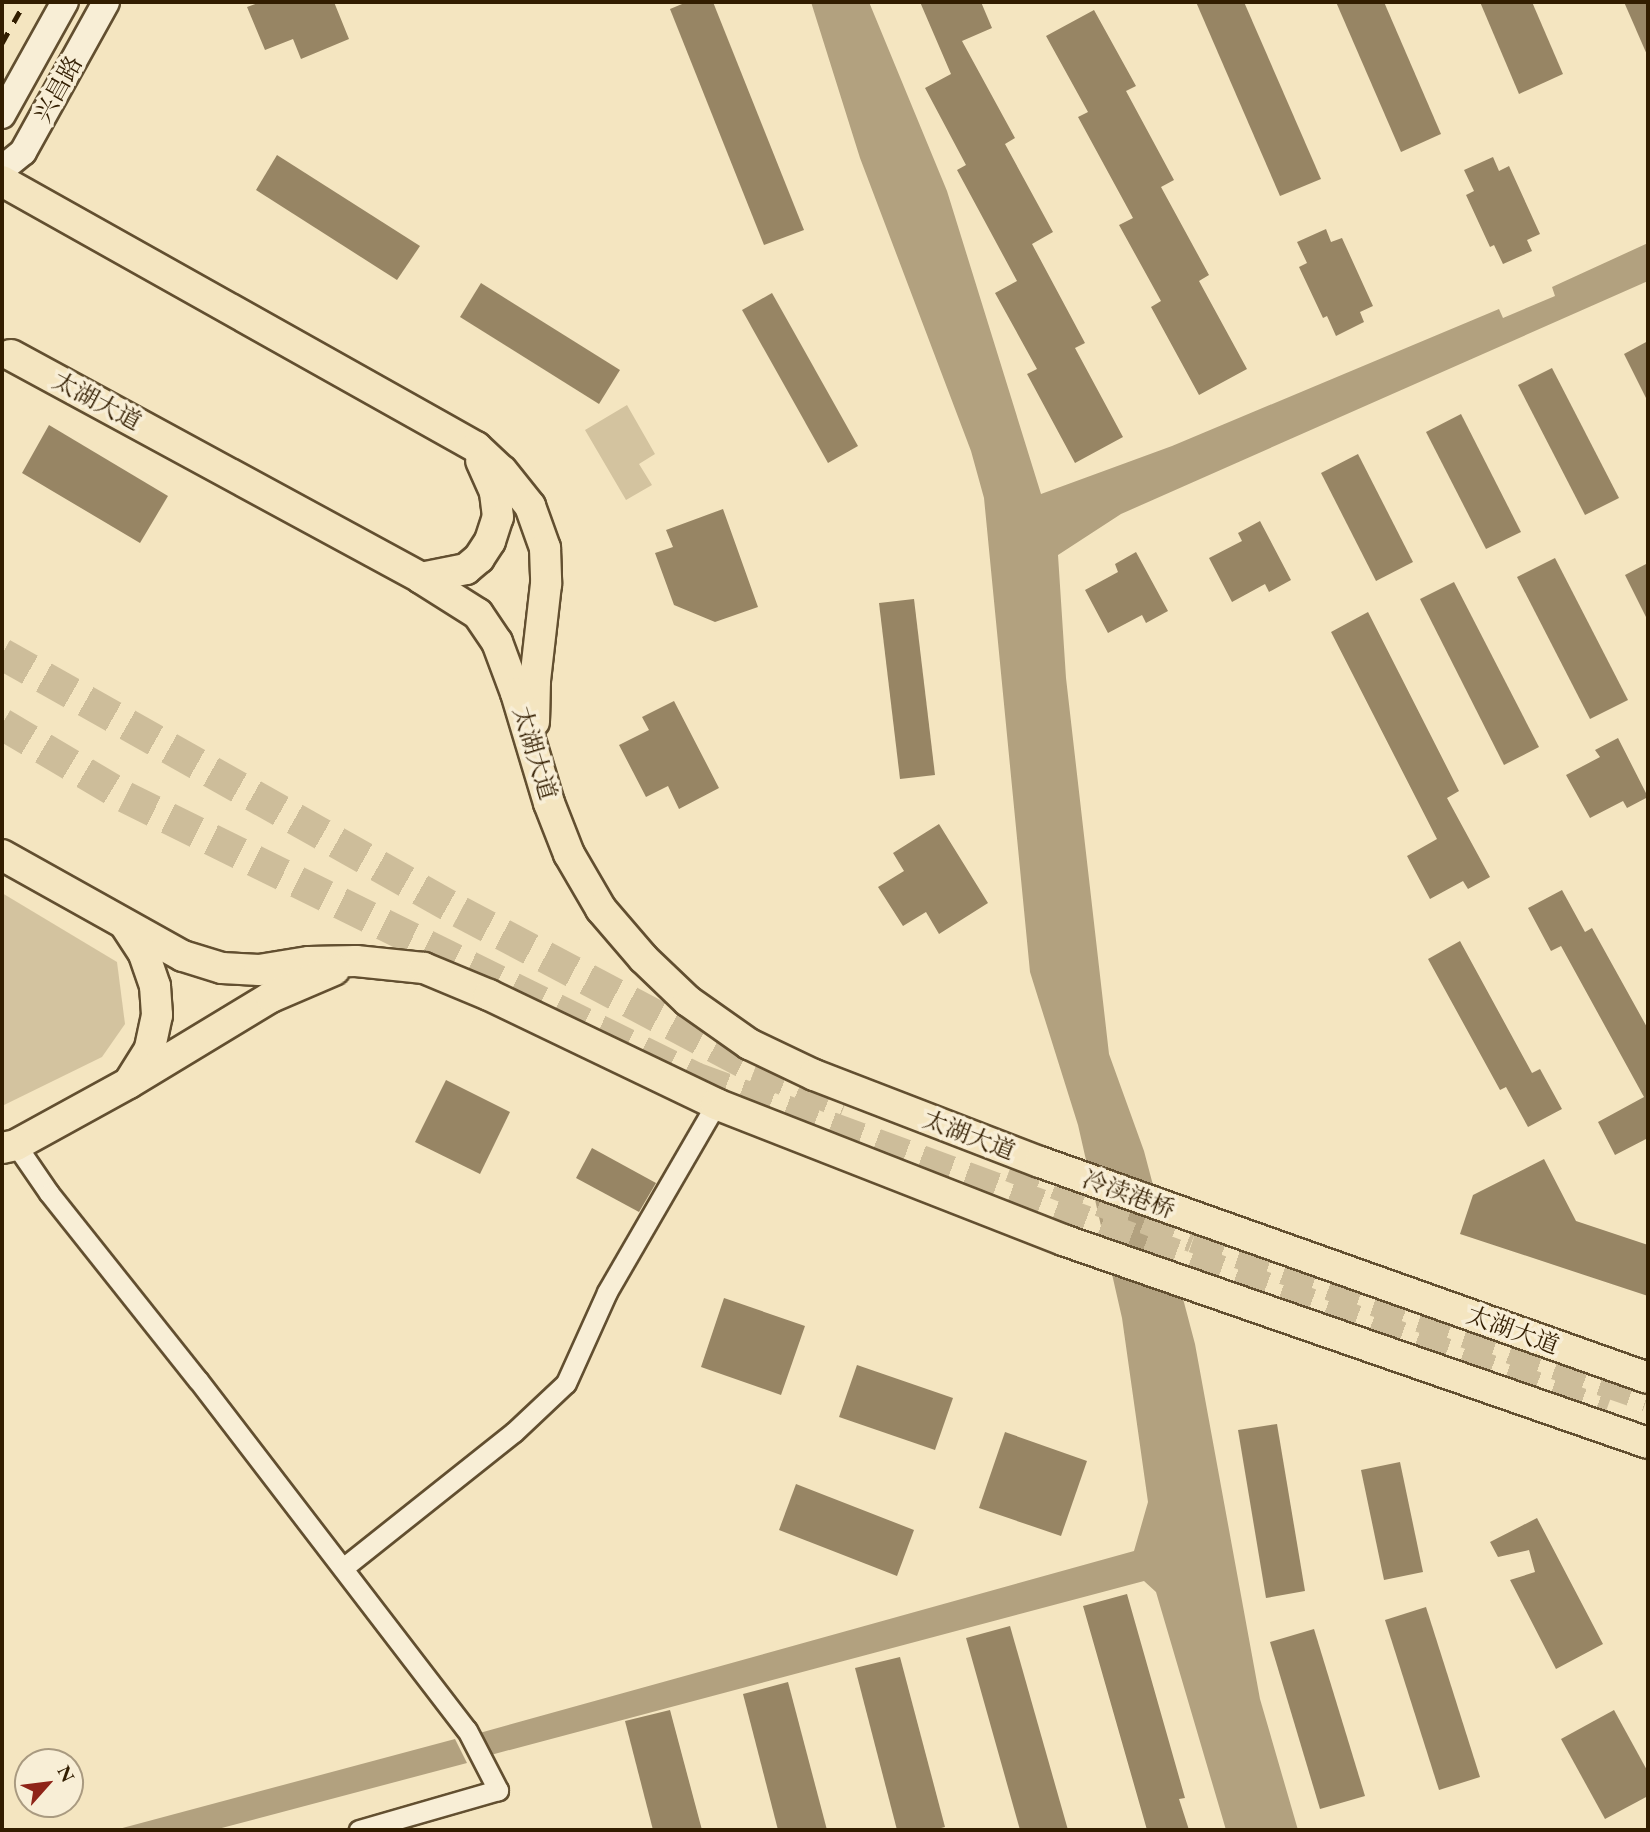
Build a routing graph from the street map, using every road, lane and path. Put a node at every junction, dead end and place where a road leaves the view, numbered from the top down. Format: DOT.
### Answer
graph roads {
  1 [pos="65,2"];
  2 [pos="106,2"];
  3 [pos="2,116"];
  4 [pos="2,169"];
  5 [pos="2,181"];
  6 [pos="11,355"];
  7 [pos="475,447"];
  8 [pos="421,578"];
  9 [pos="534,748"];
  10 [pos="2,855"];
  11 [pos="126,925"];
  12 [pos="356,961"];
  13 [pos="129,1083"];
  14 [pos="716,1104"];
  15 [pos="9,1146"];
  16 [pos="1040,1162"];
  17 [pos="1219,1226"];
  18 [pos="1648,1378"];
  19 [pos="1648,1443"];
  20 [pos="342,1568"];
  21 [pos="359,1830"];
  1 -- 3 [label="main road, 兴昌路"];
  2 -- 4 [label="main road, 兴昌路"];
  5 -- 7 [label="main road"];
  6 -- 8 [label="main road, 太湖大道"];
  7 -- 8 [label="main road"];
  7 -- 9 [label="main road"];
  8 -- 9 [label="main road, 太湖大道"];
  9 -- 16 [label="main road, 太湖大道"];
  10 -- 11 [label="main road"];
  11 -- 12 [label="main road"];
  11 -- 13 [label="main road"];
  12 -- 13 [label="main road"];
  12 -- 14 [label="main road"];
  13 -- 15 [label="main road"];
  14 -- 19 [label="main road"];
  14 -- 20 [label="street"];
  15 -- 20 [label="street"];
  16 -- 17 [label="main road, 冷渎港桥"];
  17 -- 18 [label="main road, 太湖大道"];
  20 -- 21 [label="street"];
}
